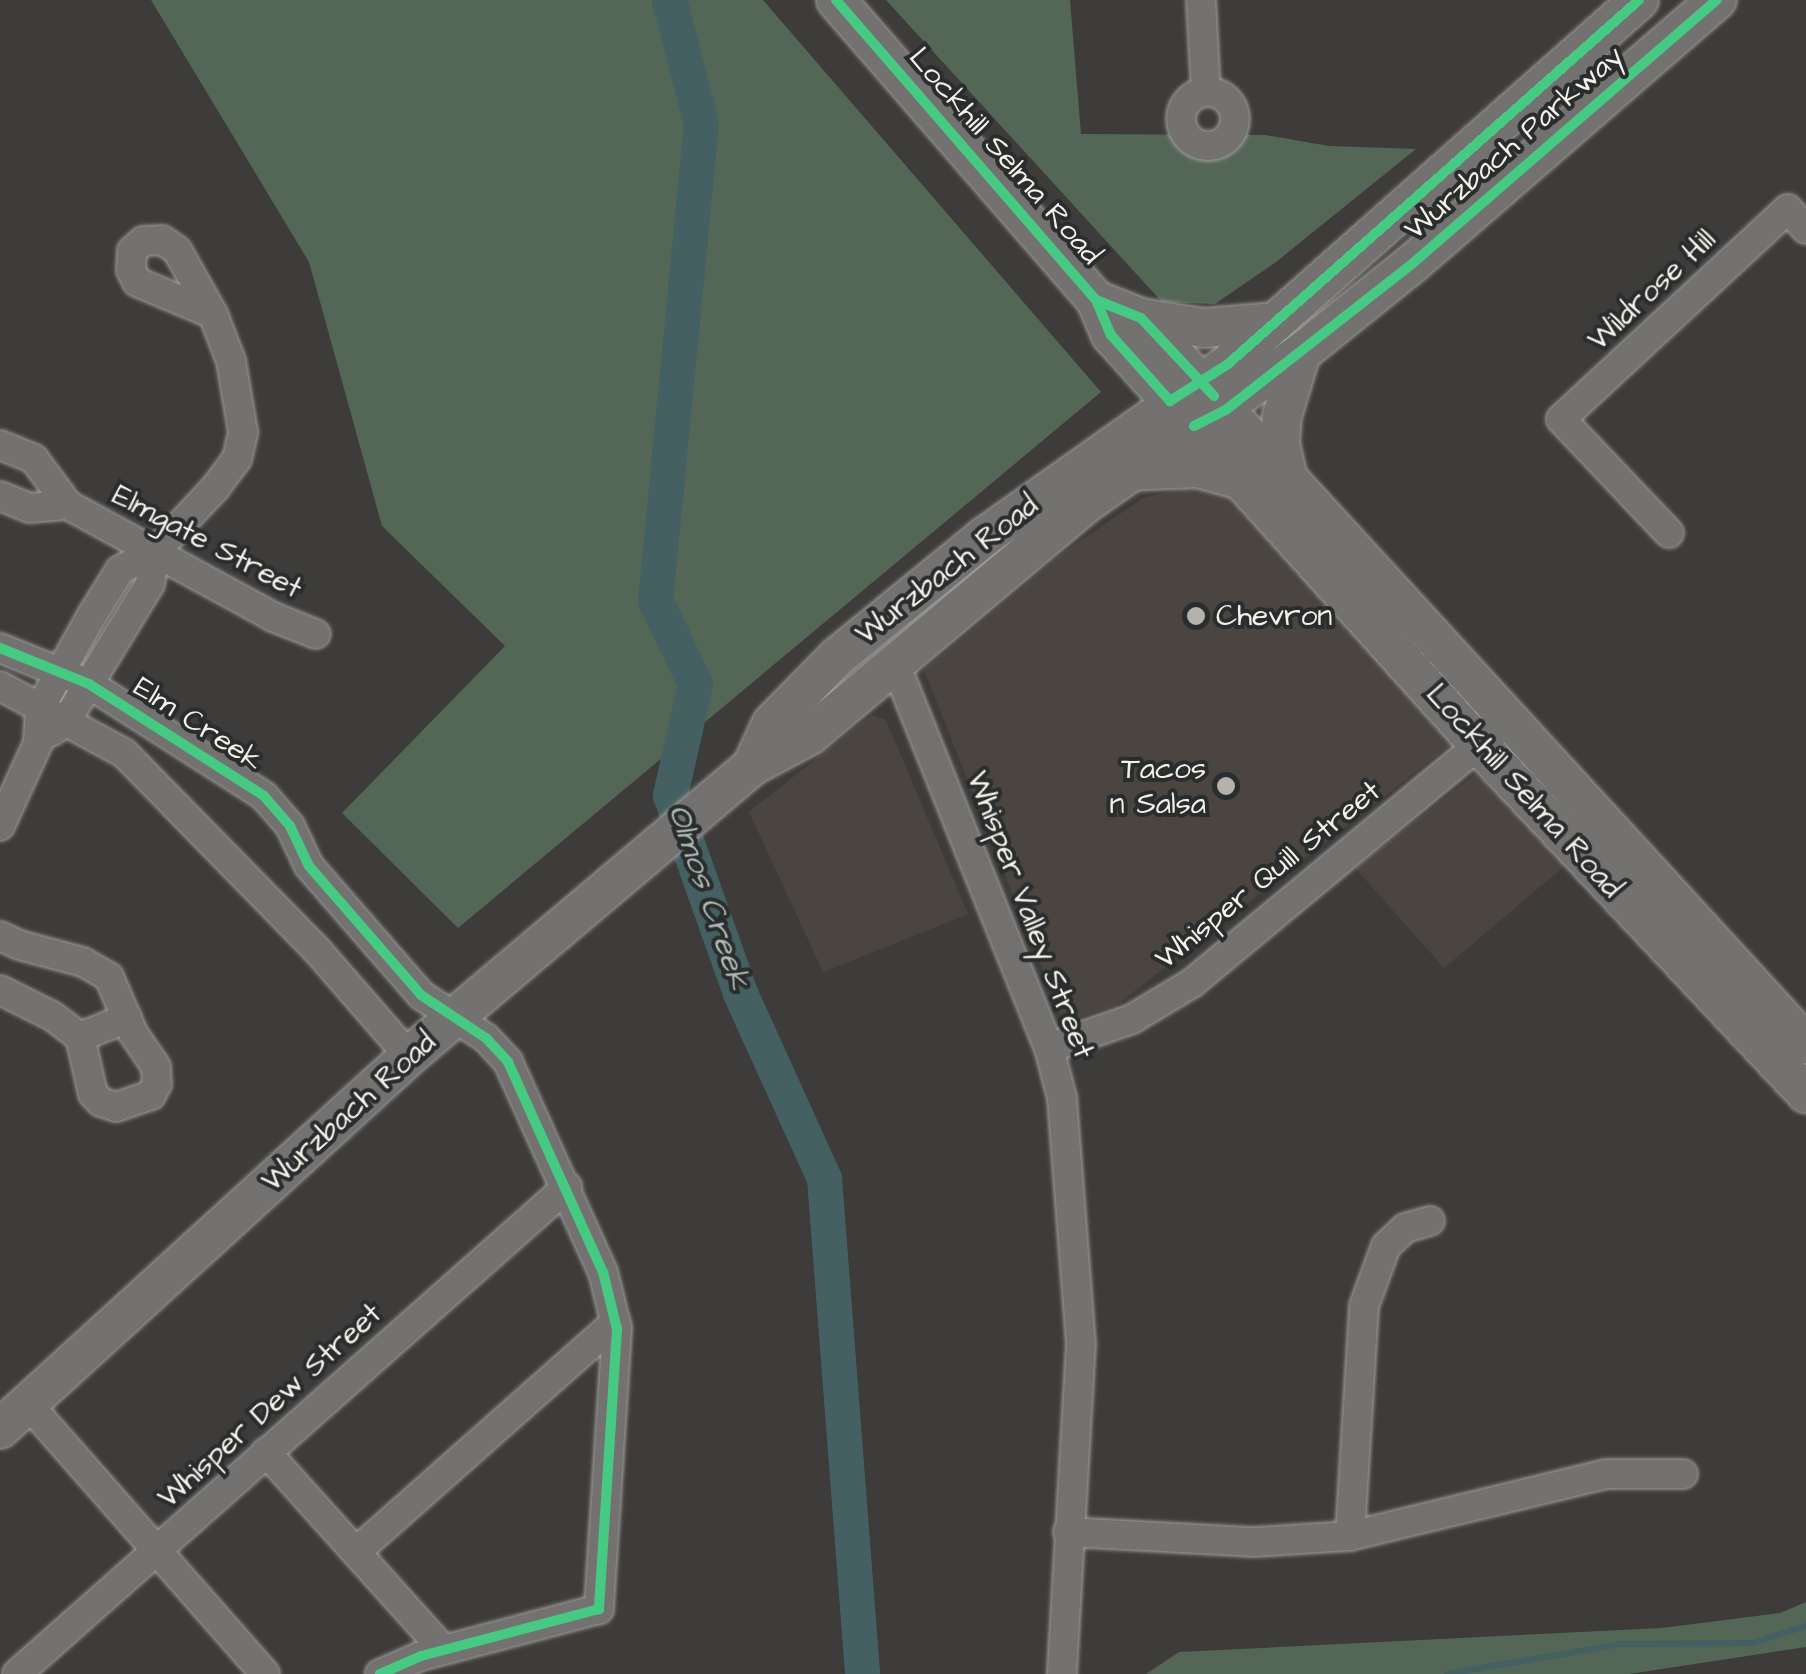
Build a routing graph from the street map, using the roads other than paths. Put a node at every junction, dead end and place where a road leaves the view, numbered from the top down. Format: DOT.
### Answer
graph roads {
  1 [pos="836,0"];
  2 [pos="1201,0"];
  3 [pos="1639,0"];
  4 [pos="1718,0"];
  5 [pos="1206,90"];
  6 [pos="1797,219"];
  7 [pos="1096,300"];
  8 [pos="213,314"];
  9 [pos="1141,318"];
  10 [pos="1276,322"];
  11 [pos="1301,354"];
  12 [pos="1198,405"];
  13 [pos="0,445"];
  14 [pos="1130,471"];
  15 [pos="1288,474"];
  16 [pos="1244,480"];
  17 [pos="0,496"];
  18 [pos="68,505"];
  19 [pos="1669,533"];
  20 [pos="155,552"];
  21 [pos="964,552"];
  22 [pos="1413,613"];
  23 [pos="92,615"];
  24 [pos="119,631"];
  25 [pos="316,634"];
  26 [pos="1382,636"];
  27 [pos="0,648"];
  28 [pos="896,666"];
  29 [pos="60,672"];
  30 [pos="89,684"];
  31 [pos="0,686"];
  32 [pos="40,708"];
  33 [pos="1509,720"];
  34 [pos="66,721"];
  35 [pos="772,723"];
  36 [pos="38,742"];
  37 [pos="1479,745"];
  38 [pos="752,766"];
  39 [pos="0,826"];
  40 [pos="1619,869"];
  41 [pos="0,936"];
  42 [pos="369,938"];
  43 [pos="335,970"];
  44 [pos="0,990"];
  45 [pos="456,1016"];
  46 [pos="127,1018"];
  47 [pos="80,1037"];
  48 [pos="1806,1044"];
  49 [pos="1050,1048"];
  50 [pos="409,1056"];
  51 [pos="1806,1093"];
  52 [pos="567,1186"];
  53 [pos="1430,1220"];
  54 [pos="616,1322"];
  55 [pos="28,1404"];
  56 [pos="0,1430"];
  57 [pos="266,1452"];
  58 [pos="1683,1474"];
  59 [pos="1068,1532"];
  60 [pos="1350,1536"];
  61 [pos="155,1551"];
  62 [pos="356,1552"];
  63 [pos="443,1650"];
  64 [pos="17,1674"];
  65 [pos="266,1674"];
  66 [pos="380,1674"];
  67 [pos="1062,1674"];
  1 -- 7 [label="main road, Lockhill Selma Road"];
  2 -- 5 [label="street"];
  3 -- 10 [label="main road, Wurzbach Parkway"];
  4 -- 11 [label="main road, Wurzbach Parkway"];
  6 -- 19 [label="street, Wildrose Hill"];
  7 -- 9 [label="main road, Lockhill Selma Road"];
  7 -- 12 [label="main road, Lockhill Selma Road"];
  8 -- 20 [label="street"];
  9 -- 10 [label="main road"];
  9 -- 12 [label="main road, Lockhill Selma Road"];
  10 -- 12 [label="main road, Wurzbach Parkway"];
  11 -- 12 [label="main road, Wurzbach Parkway"];
  11 -- 15 [label="main road"];
  12 -- 14 [label="main road, Wurzbach Road"];
  12 -- 15 [label="main road, Lockhill Selma Road"];
  12 -- 16 [label="main road, Lockhill Selma Road"];
  12 -- 21 [label="main road, Wurzbach Road"];
  13 -- 18 [label="street, Elmgate Street"];
  14 -- 16 [label="main road"];
  14 -- 28 [label="main road, Wurzbach Road"];
  15 -- 22 [label="main road, Lockhill Selma Road"];
  16 -- 26 [label="main road, Lockhill Selma Road"];
  17 -- 18 [label="street, Elmgate Street"];
  18 -- 20 [label="street, Elmgate Street"];
  20 -- 23 [label="street"];
  20 -- 24 [label="street"];
  20 -- 25 [label="street, Elmgate Street"];
  21 -- 28 [label="main road"];
  21 -- 35 [label="main road, Wurzbach Road"];
  22 -- 26 [label="main road"];
  22 -- 33 [label="main road, Lockhill Selma Road"];
  23 -- 24 [label="street"];
  23 -- 29 [label="street"];
  24 -- 30 [label="street"];
  26 -- 37 [label="main road, Lockhill Selma Road"];
  27 -- 29 [label="street, Elm Creek"];
  28 -- 35 [label="main road"];
  28 -- 38 [label="main road, Wurzbach Road"];
  28 -- 49 [label="street, Whisper Valley Street"];
  29 -- 30 [label="street, Elm Creek"];
  29 -- 32 [label="street"];
  30 -- 34 [label="street"];
  30 -- 42 [label="street, Elm Creek"];
  31 -- 32 [label="street"];
  32 -- 34 [label="street"];
  32 -- 36 [label="street"];
  33 -- 37 [label="street, Whisper Quill Street"];
  33 -- 40 [label="main road, Lockhill Selma Road"];
  34 -- 36 [label="street"];
  34 -- 43 [label="street"];
  35 -- 38 [label="main road, Wurzbach Road"];
  36 -- 39 [label="street"];
  37 -- 40 [label="main road, Lockhill Selma Road"];
  37 -- 49 [label="street, Whisper Quill Street"];
  38 -- 45 [label="main road, Wurzbach Road"];
  40 -- 48 [label="main road, Lockhill Selma Road"];
  40 -- 51 [label="main road, Lockhill Selma Road"];
  41 -- 46 [label="street"];
  42 -- 43 [label="street"];
  42 -- 45 [label="street, Elm Creek"];
  43 -- 50 [label="street"];
  44 -- 47 [label="street"];
  45 -- 50 [label="main road, Wurzbach Road"];
  45 -- 52 [label="street, Elm Creek"];
  46 -- 47 [label="street"];
  46 -- 47 [label="street"];
  49 -- 59 [label="street, Whisper Valley Street"];
  50 -- 55 [label="main road, Wurzbach Road"];
  52 -- 54 [label="street, Elm Creek"];
  52 -- 57 [label="street, Whisper Dew Street"];
  53 -- 60 [label="street"];
  54 -- 62 [label="street"];
  54 -- 63 [label="street, Elm Creek"];
  55 -- 56 [label="main road, Wurzbach Road"];
  55 -- 61 [label="street"];
  57 -- 61 [label="street, Whisper Dew Street"];
  57 -- 62 [label="street"];
  58 -- 60 [label="street"];
  59 -- 60 [label="street"];
  59 -- 67 [label="street, Whisper Valley Street"];
  61 -- 64 [label="street, Whisper Dew Street"];
  61 -- 65 [label="street"];
  62 -- 63 [label="street"];
  63 -- 66 [label="street"];
}
